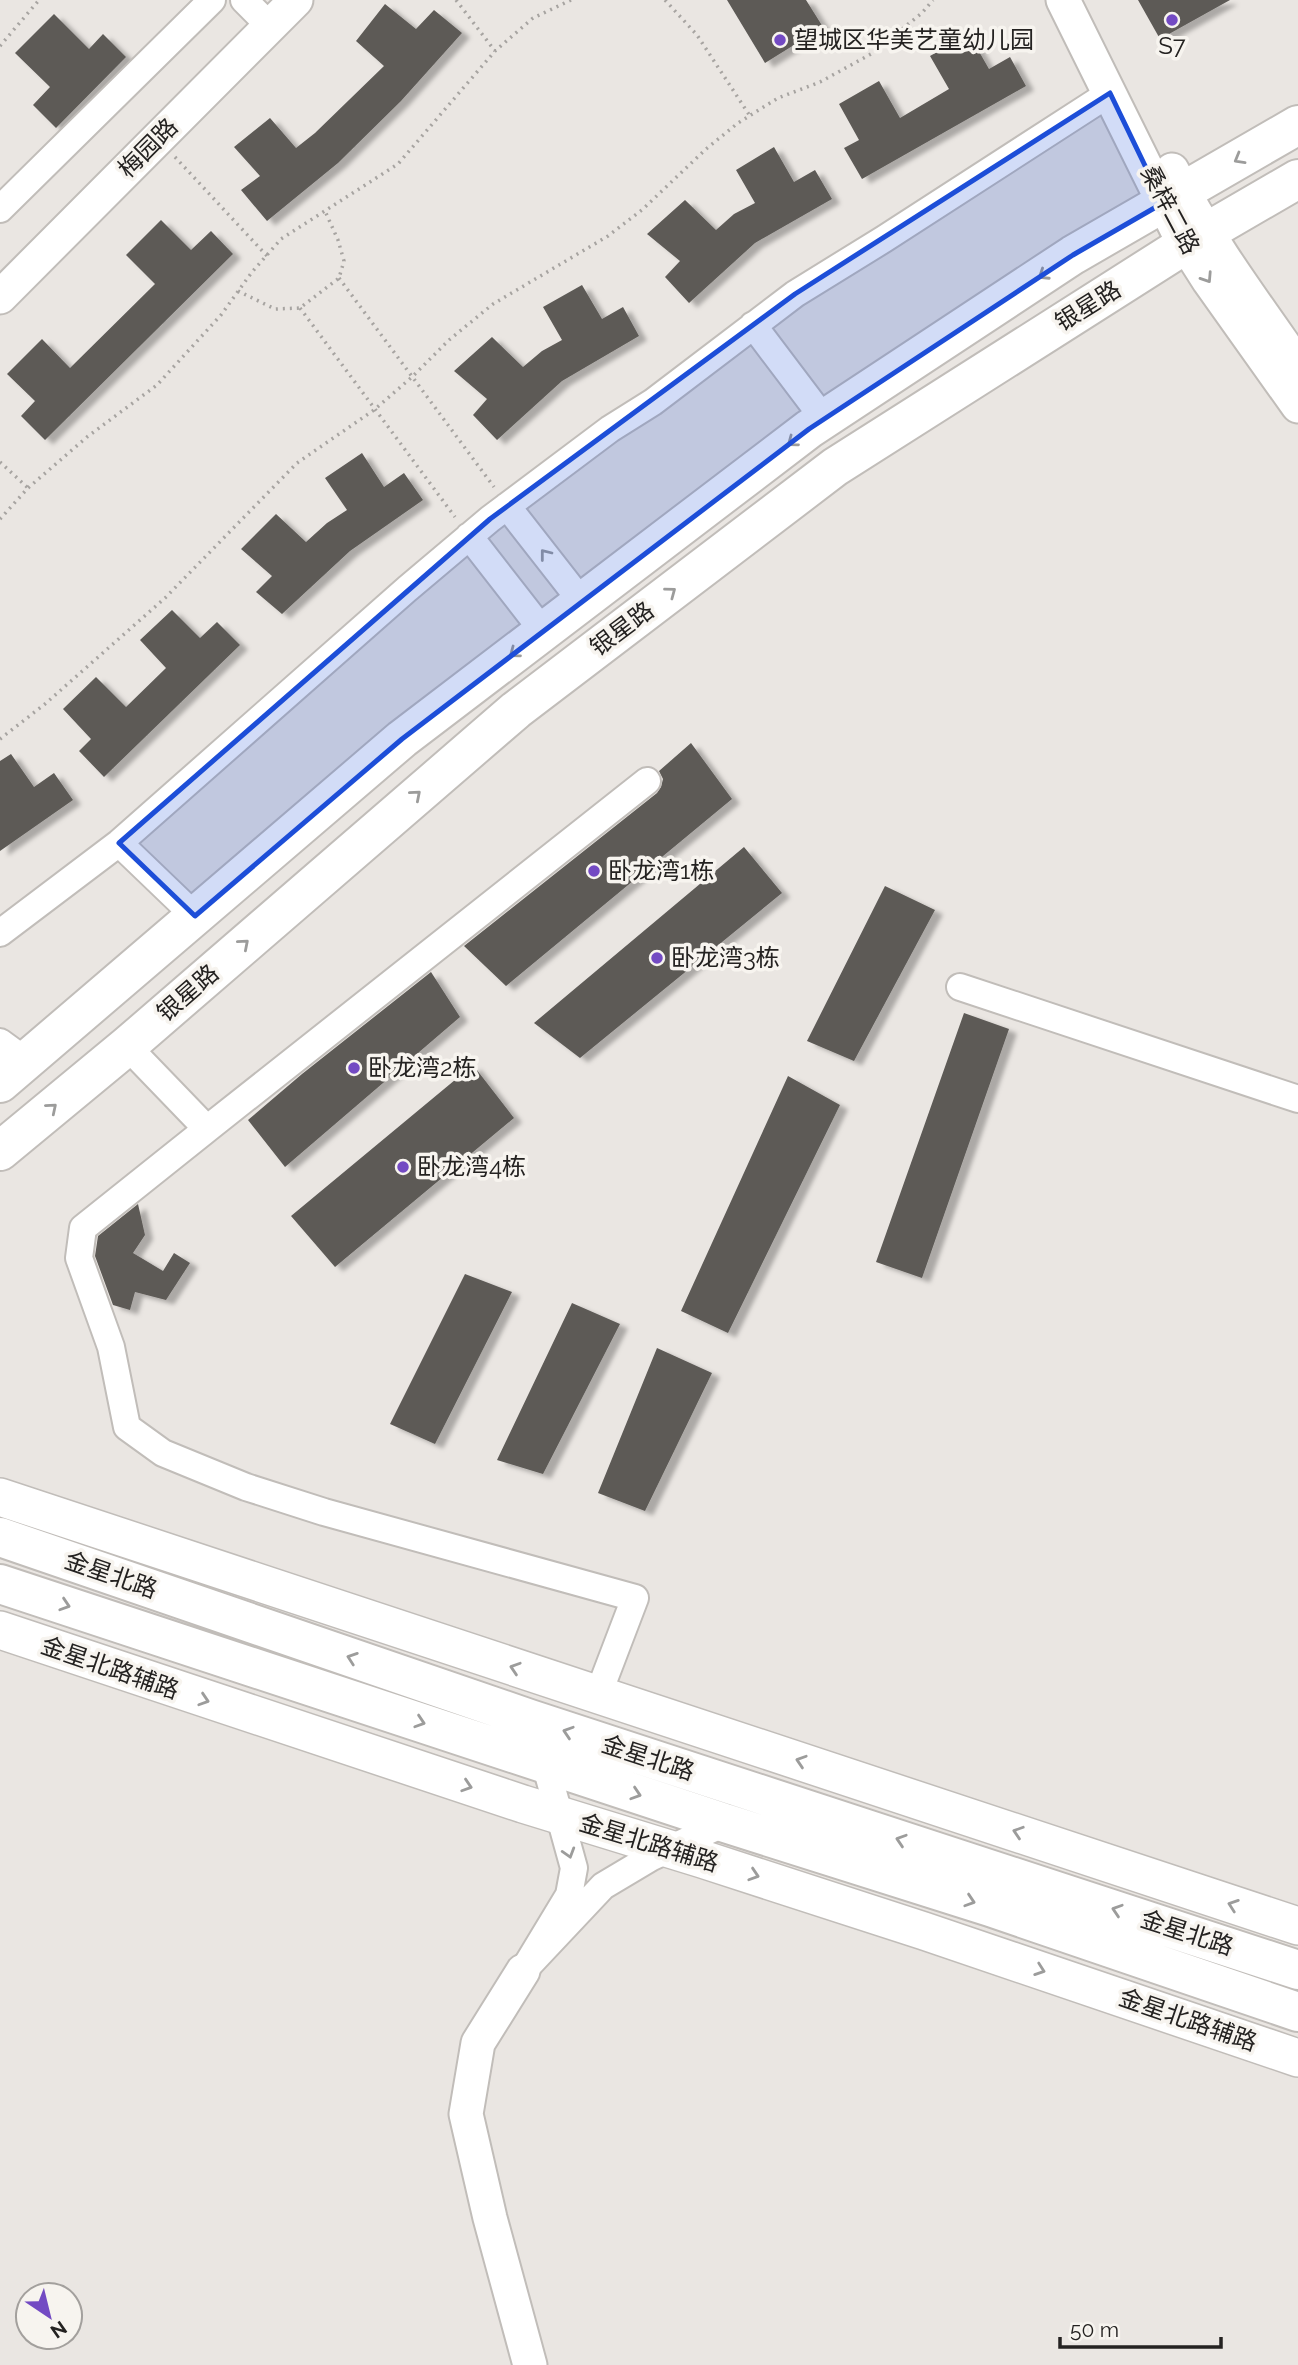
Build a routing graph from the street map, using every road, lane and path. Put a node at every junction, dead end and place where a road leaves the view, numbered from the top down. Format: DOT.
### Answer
graph roads {
  1 [pos="39,0"];
  2 [pos="212,0"];
  3 [pos="296,0"];
  4 [pos="456,0"];
  5 [pos="571,0"];
  6 [pos="665,0"];
  7 [pos="933,0"];
  8 [pos="1063,0"];
  9 [pos="1087,0"];
  10 [pos="264,11"];
  11 [pos="0,46"];
  12 [pos="495,51"];
  13 [pos="1110,93"];
  14 [pos="750,116"];
  15 [pos="1298,125"];
  16 [pos="158,139"];
  17 [pos="1298,179"];
  18 [pos="1173,197"];
  19 [pos="0,209"];
  20 [pos="325,211"];
  21 [pos="1196,238"];
  22 [pos="267,256"];
  23 [pos="339,278"];
  24 [pos="0,282"];
  25 [pos="238,291"];
  26 [pos="0,297"];
  27 [pos="300,308"];
  28 [pos="753,325"];
  29 [pos="1298,365"];
  30 [pos="412,377"];
  31 [pos="1298,406"];
  32 [pos="374,410"];
  33 [pos="824,419"];
  34 [pos="0,462"];
  35 [pos="28,488"];
  36 [pos="508,506"];
  37 [pos="0,519"];
  38 [pos="469,536"];
  39 [pos="582,602"];
  40 [pos="543,631"];
  41 [pos="0,739"];
  42 [pos="647,781"];
  43 [pos="119,844"];
  44 [pos="195,916"];
  45 [pos="0,933"];
  46 [pos="960,987"];
  47 [pos="127,1046"];
  48 [pos="9,1062"];
  49 [pos="1298,1099"];
  50 [pos="207,1129"];
  51 [pos="0,1151"];
  52 [pos="0,1497"];
  53 [pos="0,1537"];
  54 [pos="0,1584"];
  55 [pos="0,1630"];
  56 [pos="598,1695"];
  57 [pos="545,1763"];
  58 [pos="558,1815"];
  59 [pos="725,1823"];
  60 [pos="670,1849"];
  61 [pos="1298,1926"];
  62 [pos="1298,1970"];
  63 [pos="523,1971"];
  64 [pos="1298,2012"];
  65 [pos="1298,2058"];
  66 [pos="530,2365"];
  1 -- 11 [label="path"];
  2 -- 19 [label="street"];
  3 -- 10 [label="street, 梅园路"];
  4 -- 12 [label="path"];
  5 -- 12 [label="path"];
  6 -- 14 [label="path"];
  7 -- 14 [label="path"];
  8 -- 13 [label="street, 桑梓二路"];
  9 -- 18 [label="street, 桑梓二路"];
  10 -- 16 [label="street, 梅园路"];
  10 -- 24 [label="street, 梅园路"];
  12 -- 20 [label="path"];
  13 -- 18 [label="street, 桑梓二路"];
  13 -- 28 [label="street"];
  14 -- 30 [label="path"];
  15 -- 18 [label="main road, 银星路, one-way"];
  16 -- 22 [label="path"];
  16 -- 26 [label="street, 梅园路"];
  17 -- 21 [label="main road, 银星路"];
  18 -- 21 [label="street, 桑梓二路"];
  18 -- 33 [label="main road, 银星路, one-way"];
  20 -- 22 [label="path"];
  20 -- 23 [label="path"];
  21 -- 29 [label="street, 桑梓二路"];
  21 -- 31 [label="street, 桑梓二路, one-way"];
  47 -- 21 [label="main road, 银星路, one-way"];
  22 -- 25 [label="path"];
  23 -- 27 [label="path"];
  23 -- 30 [label="path"];
  25 -- 27 [label="path"];
  25 -- 35 [label="path"];
  27 -- 32 [label="path"];
  28 -- 33 [label="street"];
  28 -- 36 [label="street"];
  30 -- 32 [label="path"];
  30 -- 36 [label="path"];
  32 -- 38 [label="path"];
  32 -- 41 [label="path"];
  33 -- 39 [label="main road, 银星路, one-way"];
  34 -- 35 [label="path"];
  35 -- 37 [label="path"];
  36 -- 38 [label="street"];
  39 -- 36 [label="street, one-way"];
  38 -- 40 [label="street"];
  38 -- 43 [label="street"];
  39 -- 40 [label="main road, 银星路"];
  40 -- 44 [label="main road, 银星路, one-way"];
  42 -- 50 [label="street"];
  43 -- 44 [label="street"];
  43 -- 45 [label="street"];
  44 -- 48 [label="main road, 银星路"];
  46 -- 49 [label="street"];
  47 -- 50 [label="street"];
  51 -- 47 [label="main road, 银星路, one-way"];
  50 -- 56 [label="street"];
  56 -- 52 [label="main road, one-way"];
  62 -- 53 [label="main road, 金星北路, one-way"];
  54 -- 57 [label="main road, 金星北路, one-way"];
  55 -- 58 [label="main road, 金星北路辅路, one-way"];
  61 -- 56 [label="main road, one-way"];
  57 -- 58 [label="street"];
  57 -- 59 [label="main road, 金星北路, one-way"];
  58 -- 60 [label="main road, 金星北路辅路"];
  58 -- 63 [label="street, one-way"];
  59 -- 60 [label="street"];
  59 -- 64 [label="main road, 金星北路, one-way"];
  60 -- 63 [label="street"];
  60 -- 65 [label="main road, 金星北路辅路, one-way"];
  63 -- 66 [label="street"];
}
